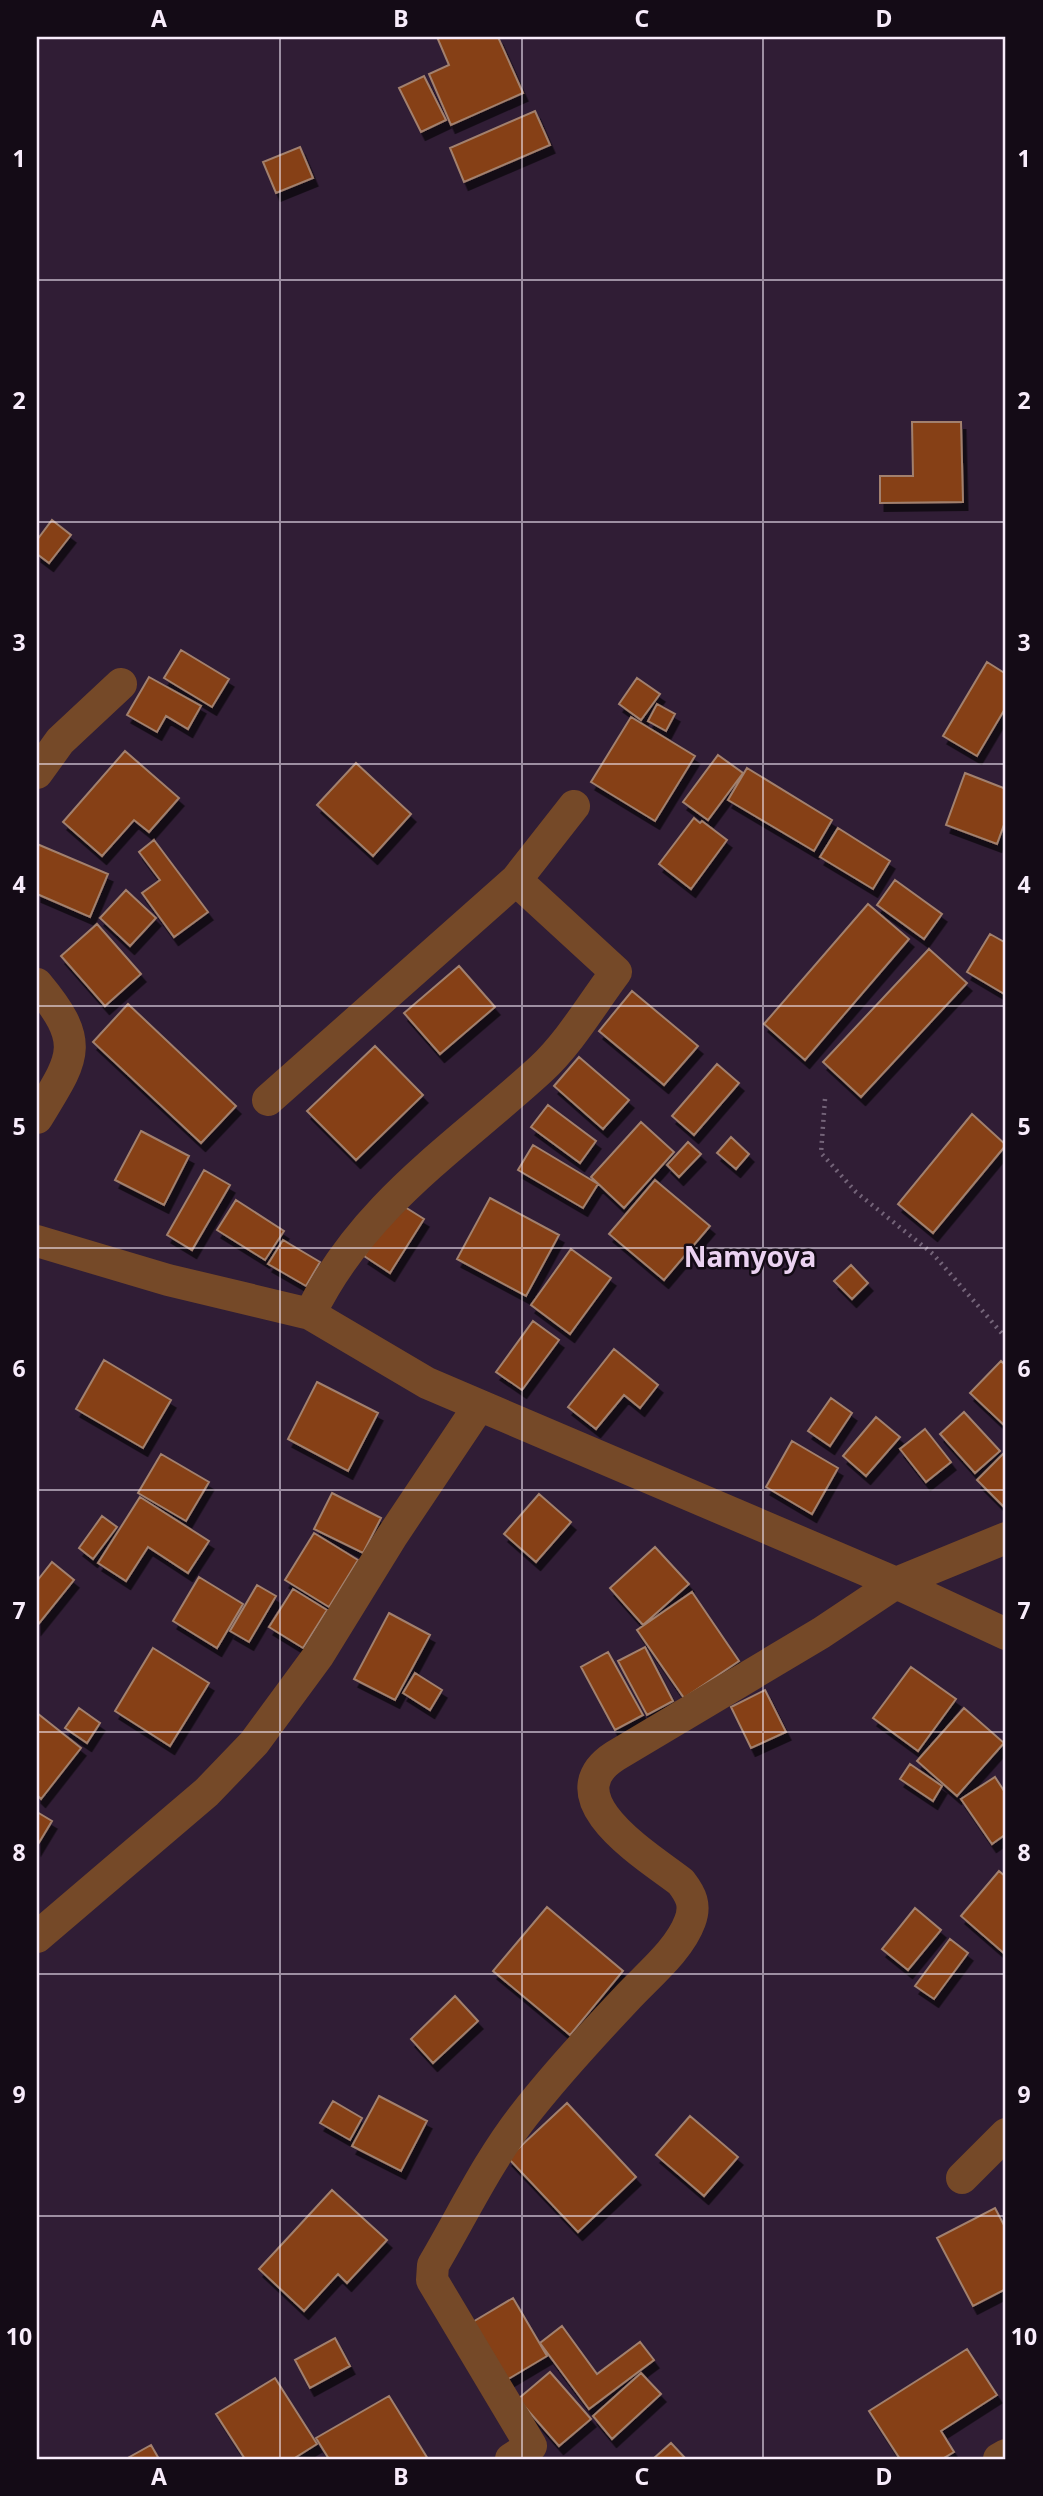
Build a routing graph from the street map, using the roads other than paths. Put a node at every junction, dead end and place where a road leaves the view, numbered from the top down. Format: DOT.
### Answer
graph roads {
  1 [pos="121,684"];
  2 [pos="37,773"];
  3 [pos="574,806"];
  4 [pos="516,880"];
  5 [pos="37,984"];
  6 [pos="268,1100"];
  7 [pos="37,1118"];
  8 [pos="37,1241"];
  9 [pos="310,1314"];
  10 [pos="479,1406"];
  11 [pos="1006,1538"];
  12 [pos="896,1583"];
  13 [pos="1006,1634"];
  14 [pos="37,1937"];
  15 [pos="1006,2134"];
  16 [pos="962,2178"];
  17 [pos="1006,2455"];
  18 [pos="511,2459"];
  19 [pos="999,2459"];
  1 -- 2 [label="street"];
  3 -- 4 [label="street"];
  4 -- 6 [label="street"];
  4 -- 9 [label="street"];
  5 -- 7 [label="street"];
  8 -- 9 [label="street"];
  9 -- 10 [label="street"];
  10 -- 12 [label="street"];
  10 -- 14 [label="street"];
  11 -- 12 [label="street"];
  12 -- 13 [label="street"];
  12 -- 18 [label="street"];
  15 -- 16 [label="street"];
  17 -- 19 [label="street"];
}
